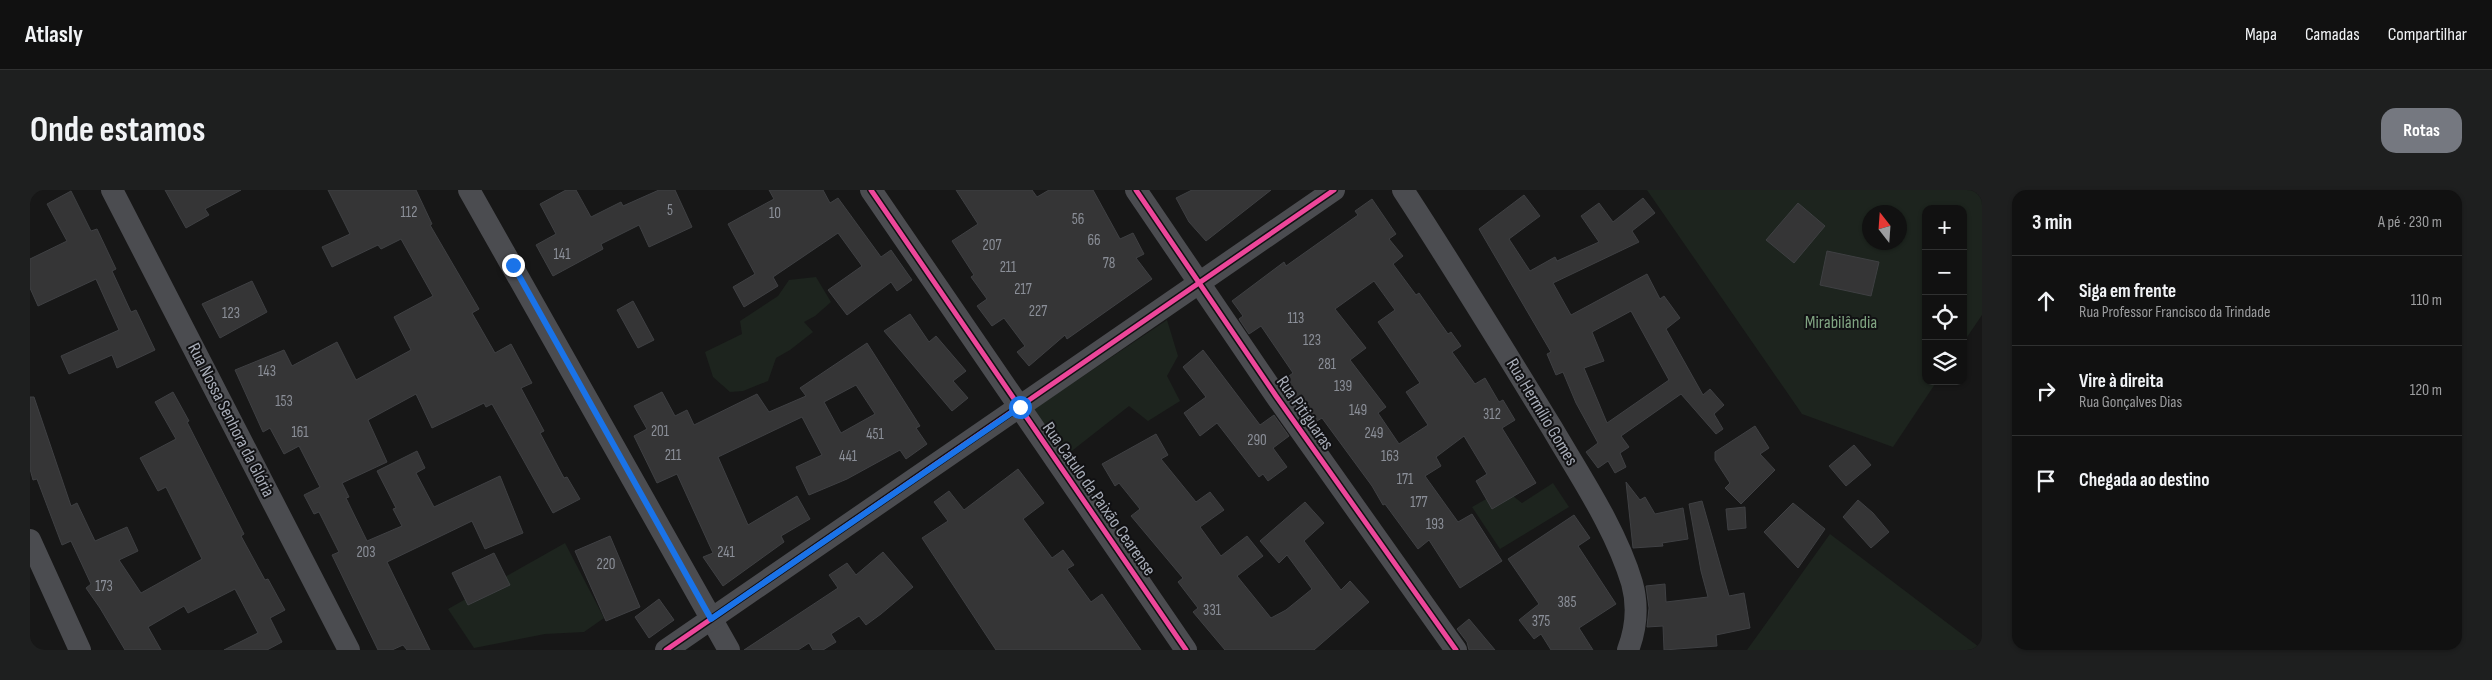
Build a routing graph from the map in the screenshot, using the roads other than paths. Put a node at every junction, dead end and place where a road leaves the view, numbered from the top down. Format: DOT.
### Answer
graph roads {
  1 [pos="112,190"];
  2 [pos="469,190"];
  3 [pos="871,190"];
  4 [pos="1136,190"];
  5 [pos="1334,190"];
  6 [pos="1403,190"];
  7 [pos="1201,283"];
  8 [pos="1020,407"];
  9 [pos="30,540"];
  10 [pos="711,619"];
  11 [pos="80,650"];
  12 [pos="349,650"];
  13 [pos="666,650"];
  14 [pos="729,650"];
  15 [pos="1186,650"];
  16 [pos="1456,650"];
  17 [pos="1628,650"];
  1 -- 12 [label="street, Rua Nossa Senhora da Glória"];
  2 -- 10 [label="street"];
  3 -- 8 [label="street, Rua Catulo da Paixão Cearense"];
  4 -- 7 [label="street, Rua Pitiguaras"];
  5 -- 7 [label="street"];
  6 -- 17 [label="street, Rua Hermílio Gomes"];
  7 -- 8 [label="street"];
  7 -- 16 [label="street, Rua Pitiguaras"];
  8 -- 10 [label="street"];
  8 -- 15 [label="street, Rua Catulo da Paixão Cearense"];
  9 -- 11 [label="street"];
  10 -- 13 [label="street"];
  10 -- 14 [label="street"];
}
